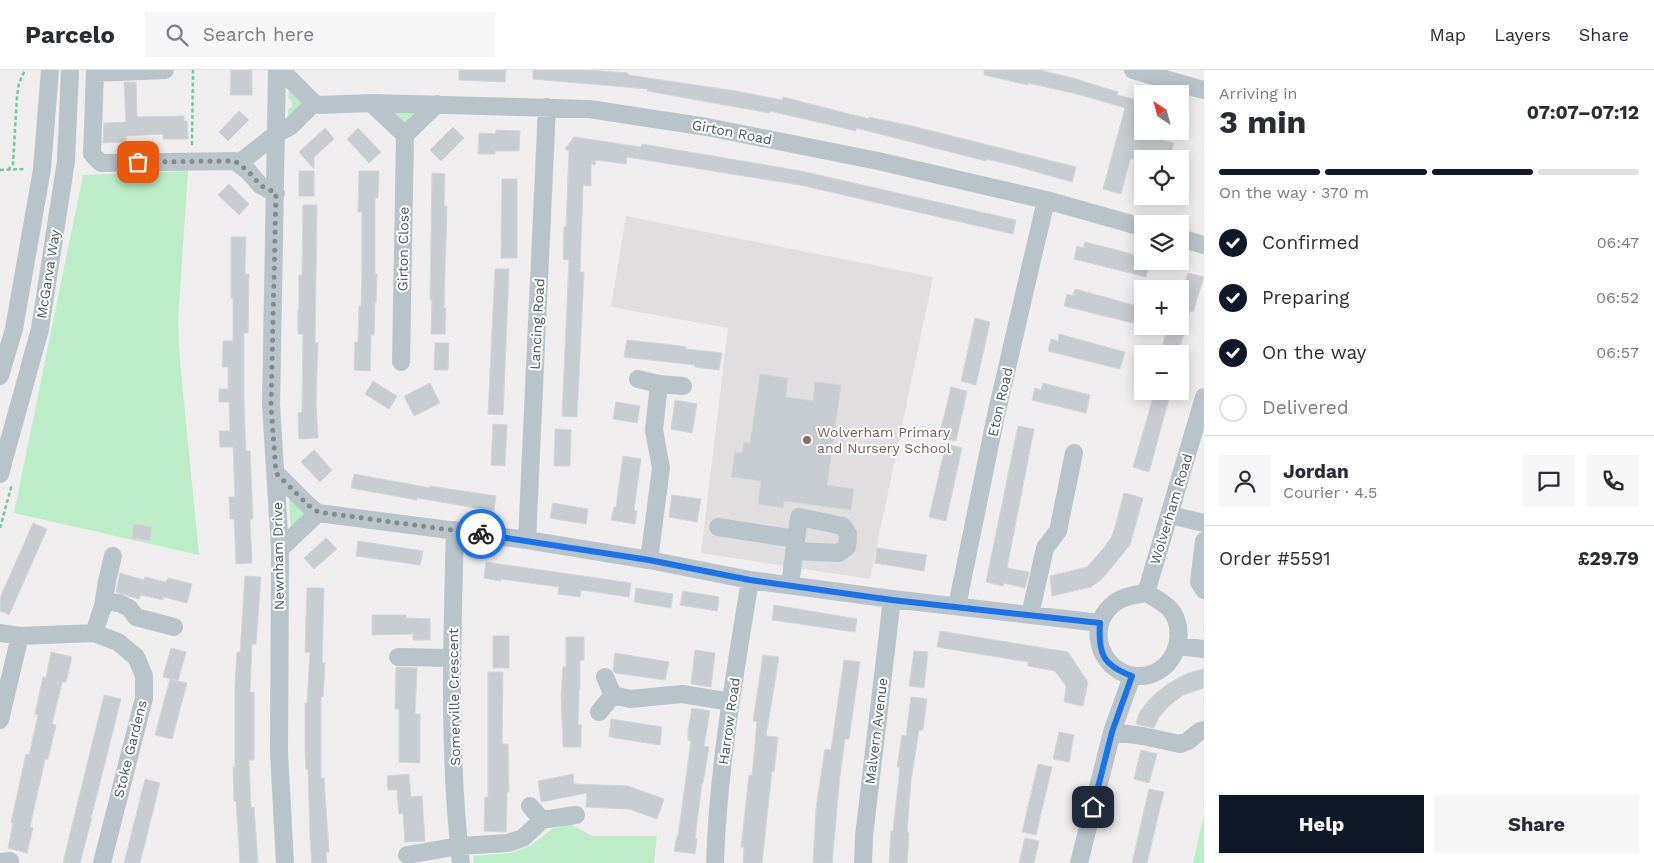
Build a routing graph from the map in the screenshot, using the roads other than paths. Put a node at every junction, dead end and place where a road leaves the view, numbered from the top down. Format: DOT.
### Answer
graph roads {
  1 [pos="50,70"];
  2 [pos="70,70"];
  3 [pos="164,70"];
  4 [pos="279,70"];
  5 [pos="1144,71"];
  6 [pos="95,72"];
  7 [pos="1204,90"];
  8 [pos="314,103"];
  9 [pos="371,103"];
  10 [pos="437,104"];
  11 [pos="547,107"];
  12 [pos="276,134"];
  13 [pos="405,135"];
  14 [pos="239,162"];
  15 [pos="276,193"];
  16 [pos="1046,200"];
  17 [pos="1134,225"];
  18 [pos="1189,241"];
  19 [pos="1204,245"];
  20 [pos="401,362"];
  21 [pos="0,376"];
  22 [pos="638,379"];
  23 [pos="659,384"];
  24 [pos="683,386"];
  25 [pos="1204,397"];
  26 [pos="1074,454"];
  27 [pos="276,473"];
  28 [pos="0,474"];
  29 [pos="318,512"];
  30 [pos="1170,514"];
  31 [pos="1204,523"];
  32 [pos="718,527"];
  33 [pos="455,530"];
  34 [pos="527,540"];
  35 [pos="1204,540"];
  36 [pos="280,548"];
  37 [pos="113,556"];
  38 [pos="649,560"];
  39 [pos="750,580"];
  40 [pos="790,585"];
  41 [pos="1204,590"];
  42 [pos="1146,593"];
  43 [pos="892,600"];
  44 [pos="103,606"];
  45 [pos="957,606"];
  46 [pos="1030,615"];
  47 [pos="1100,623"];
  48 [pos="174,627"];
  49 [pos="0,633"];
  50 [pos="94,633"];
  51 [pos="20,636"];
  52 [pos="1178,646"];
  53 [pos="1204,649"];
  54 [pos="398,657"];
  55 [pos="452,658"];
  56 [pos="1132,676"];
  57 [pos="605,677"];
  58 [pos="613,695"];
  59 [pos="731,702"];
  60 [pos="599,712"];
  61 [pos="0,720"];
  62 [pos="1204,730"];
  63 [pos="1112,732"];
  64 [pos="530,806"];
  65 [pos="576,815"];
  66 [pos="542,820"];
  67 [pos="460,854"];
  68 [pos="407,855"];
  69 [pos="102,863"];
  70 [pos="285,863"];
  71 [pos="715,863"];
  72 [pos="863,863"];
  73 [pos="1079,863"];
  1 -- 21 [label="street, McGarva Way"];
  2 -- 28 [label="street, McGarva Way"];
  3 -- 6 [label="street"];
  4 -- 8 [label="street"];
  4 -- 12 [label="street, Newnham Drive"];
  5 -- 7 [label="street"];
  6 -- 14 [label="street"];
  8 -- 9 [label="street, Girton Road"];
  8 -- 12 [label="street"];
  9 -- 10 [label="street, Girton Road"];
  9 -- 13 [label="street"];
  10 -- 11 [label="street, Girton Road"];
  10 -- 13 [label="street"];
  11 -- 16 [label="street, Girton Road"];
  11 -- 34 [label="street, Lancing Road"];
  12 -- 14 [label="street"];
  12 -- 15 [label="street, Newnham Drive"];
  13 -- 20 [label="street, Girton Close"];
  14 -- 15 [label="street"];
  15 -- 27 [label="street, Newnham Drive"];
  16 -- 17 [label="street, Girton Road"];
  16 -- 45 [label="street, Eton Road"];
  18 -- 19 [label="street"];
  22 -- 23 [label="street"];
  23 -- 24 [label="street"];
  23 -- 38 [label="street"];
  25 -- 30 [label="street, Wolverham Road"];
  26 -- 46 [label="street"];
  27 -- 29 [label="street"];
  27 -- 36 [label="street, Newnham Drive"];
  29 -- 33 [label="street"];
  29 -- 36 [label="street"];
  30 -- 31 [label="street"];
  30 -- 42 [label="street, Wolverham Road"];
  32 -- 40 [label="street"];
  33 -- 34 [label="street"];
  33 -- 55 [label="street, Somerville Crescent"];
  34 -- 38 [label="street"];
  35 -- 41 [label="street"];
  36 -- 70 [label="street, Newnham Drive"];
  37 -- 44 [label="street"];
  38 -- 39 [label="street"];
  39 -- 40 [label="street"];
  39 -- 59 [label="street, Harrow Road"];
  40 -- 43 [label="street"];
  42 -- 47 [label="street"];
  42 -- 52 [label="street"];
  43 -- 45 [label="street"];
  43 -- 72 [label="street, Malvern Avenue"];
  44 -- 48 [label="street"];
  44 -- 50 [label="street"];
  45 -- 46 [label="street"];
  46 -- 47 [label="street"];
  47 -- 56 [label="street"];
  49 -- 51 [label="street, Stoke Gardens"];
  50 -- 51 [label="street, Stoke Gardens"];
  50 -- 69 [label="street, Stoke Gardens"];
  51 -- 61 [label="street"];
  52 -- 53 [label="street"];
  52 -- 56 [label="street"];
  54 -- 55 [label="street"];
  55 -- 67 [label="street, Somerville Crescent"];
  56 -- 63 [label="street"];
  57 -- 58 [label="street"];
  58 -- 59 [label="street"];
  58 -- 60 [label="street"];
  59 -- 71 [label="street, Harrow Road"];
  62 -- 63 [label="street"];
  63 -- 73 [label="street"];
  64 -- 66 [label="street"];
  65 -- 66 [label="street"];
  66 -- 67 [label="street"];
  67 -- 68 [label="street"];
}
